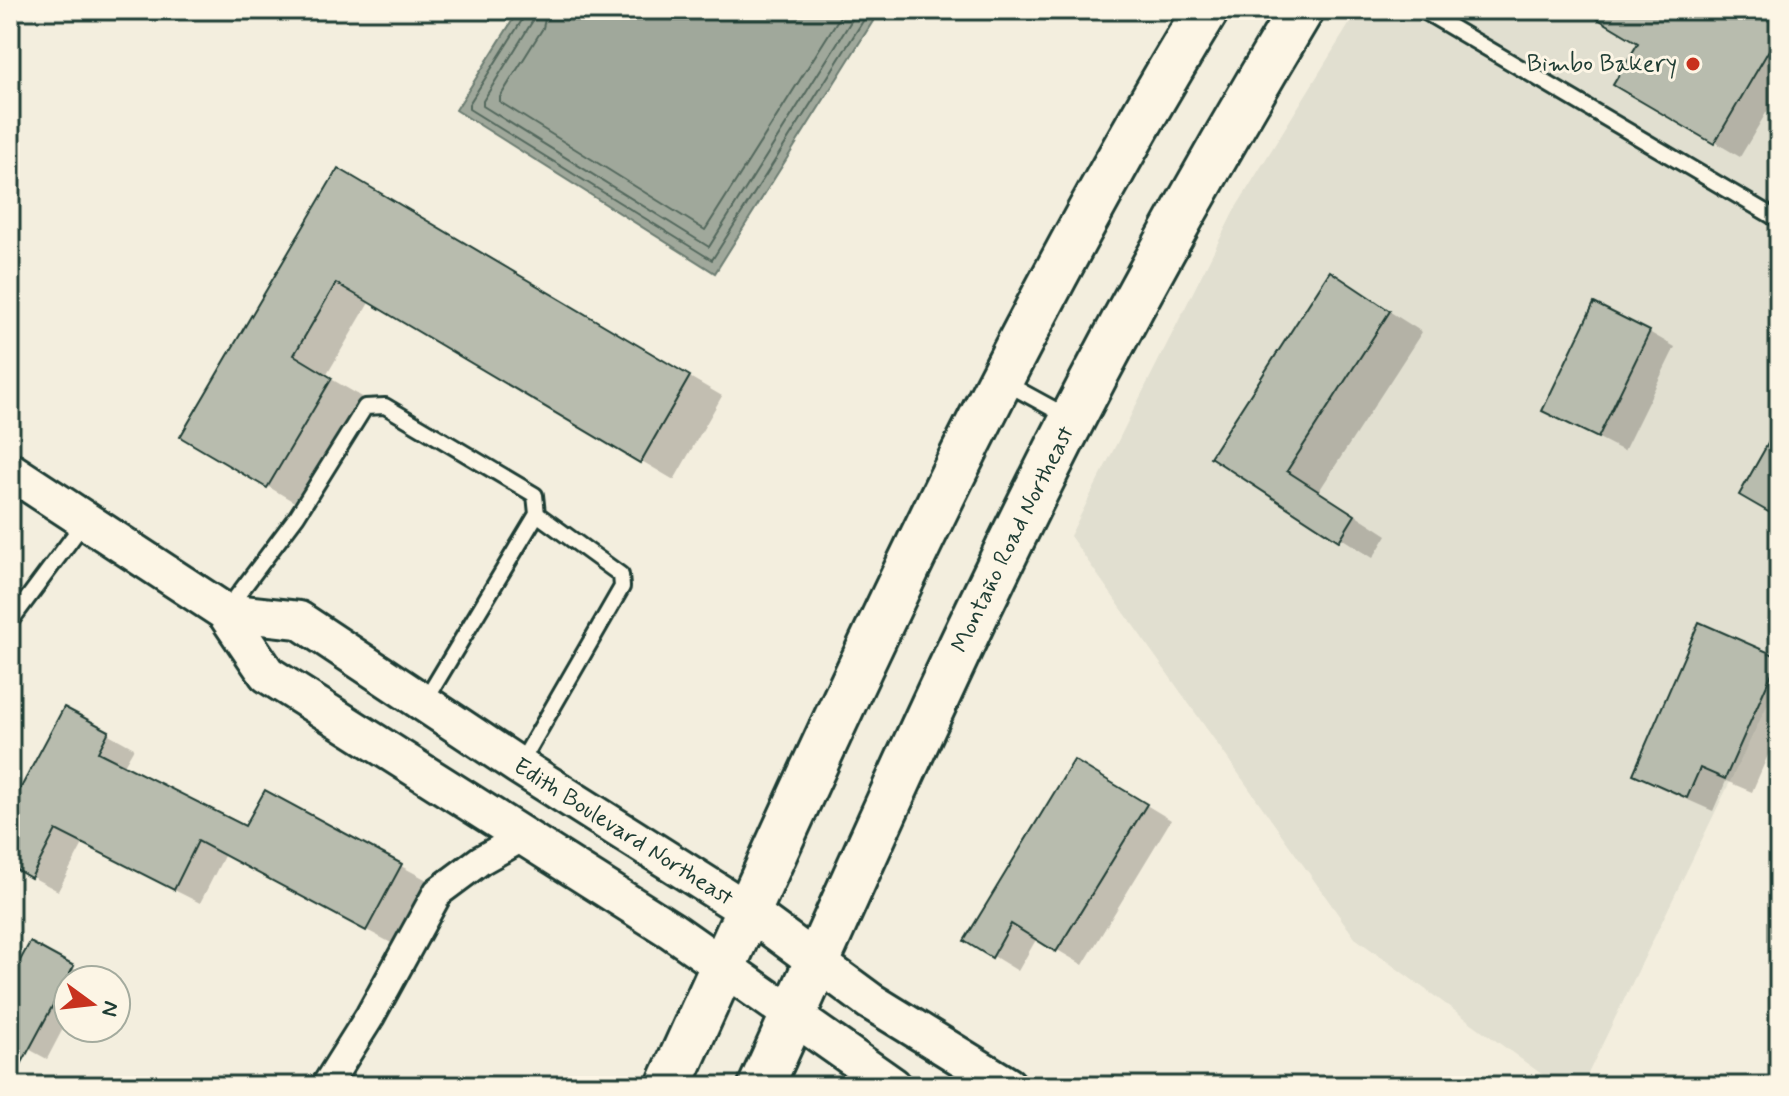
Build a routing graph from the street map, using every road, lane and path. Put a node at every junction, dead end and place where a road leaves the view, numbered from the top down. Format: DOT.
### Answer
graph roads {
  1 [pos="1206,10"];
  2 [pos="1301,10"];
  3 [pos="1422,10"];
  4 [pos="1779,220"];
  5 [pos="1000,380"];
  6 [pos="1072,419"];
  7 [pos="10,471"];
  8 [pos="537,514"];
  9 [pos="86,520"];
  10 [pos="225,612"];
  11 [pos="10,622"];
  12 [pos="424,702"];
  13 [pos="519,766"];
  14 [pos="524,836"];
  15 [pos="748,911"];
  16 [pos="816,959"];
  17 [pos="723,965"];
  18 [pos="792,1014"];
  19 [pos="326,1086"];
  20 [pos="669,1086"];
  21 [pos="761,1086"];
  22 [pos="893,1086"];
  23 [pos="1008,1086"];
  1 -- 5 [label="main road"];
  2 -- 6 [label="main road, Montaño Road Northeast"];
  3 -- 4 [label="lane"];
  5 -- 6 [label="lane"];
  5 -- 15 [label="main road"];
  6 -- 16 [label="main road, Montaño Road Northeast"];
  7 -- 9 [label="street, Edith Boulevard Northeast"];
  8 -- 10 [label="lane"];
  8 -- 12 [label="lane"];
  8 -- 13 [label="lane"];
  9 -- 10 [label="street, Edith Boulevard Northeast"];
  9 -- 11 [label="lane"];
  10 -- 12 [label="street, Edith Boulevard Northeast"];
  10 -- 14 [label="street, Edith Boulevard Northeast"];
  12 -- 13 [label="street, Edith Boulevard Northeast"];
  13 -- 15 [label="street, Edith Boulevard Northeast"];
  14 -- 17 [label="street, Edith Boulevard Northeast"];
  14 -- 19 [label="street"];
  15 -- 16 [label="street, Edith Boulevard Northeast"];
  15 -- 17 [label="main road"];
  16 -- 18 [label="main road, Montaño Road Northeast"];
  16 -- 23 [label="street, Edith Boulevard Northeast"];
  17 -- 18 [label="street, Edith Boulevard Northeast"];
  17 -- 20 [label="main road"];
  18 -- 21 [label="main road, Montaño Road Northeast"];
  18 -- 22 [label="street, Edith Boulevard Northeast"];
}
